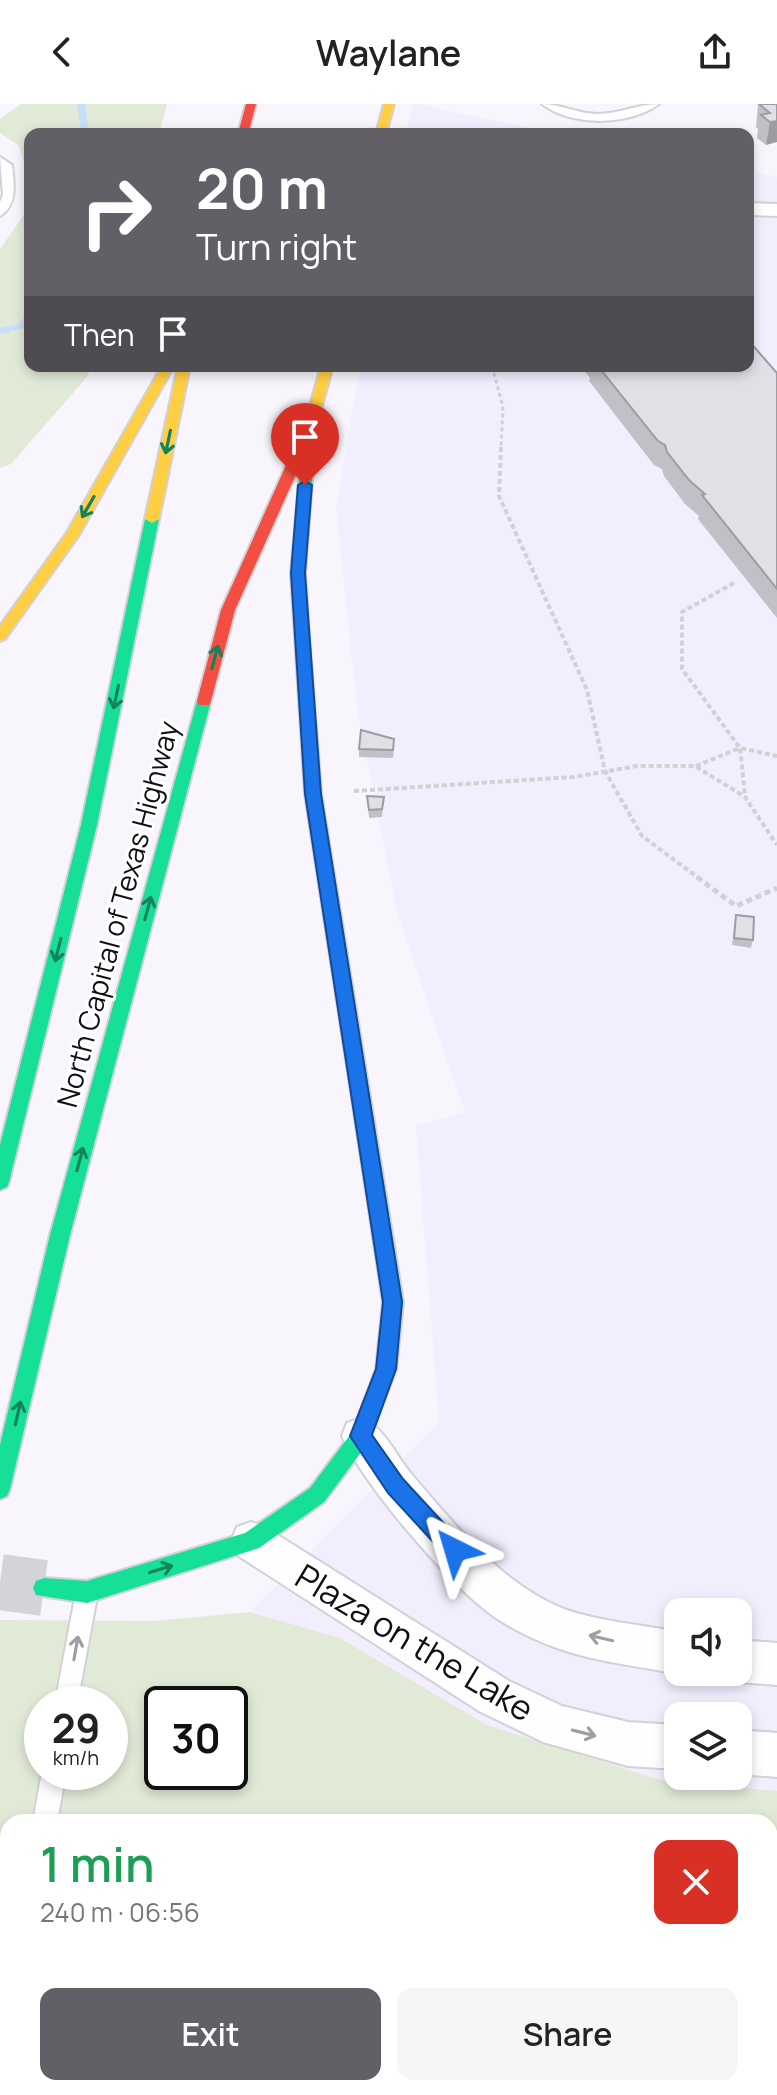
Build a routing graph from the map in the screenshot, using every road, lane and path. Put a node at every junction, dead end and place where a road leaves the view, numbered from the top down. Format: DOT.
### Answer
graph roads {
  1 [pos="251,104"];
  2 [pos="389,104"];
  3 [pos="547,104"];
  4 [pos="654,104"];
  5 [pos="245,128"];
  6 [pos="383,128"];
  7 [pos="0,160"];
  8 [pos="754,209"];
  9 [pos="777,210"];
  10 [pos="0,213"];
  11 [pos="754,231"];
  12 [pos="777,232"];
  13 [pos="165,372"];
  14 [pos="183,372"];
  15 [pos="325,372"];
  16 [pos="494,372"];
  17 [pos="310,427"];
  18 [pos="734,583"];
  19 [pos="0,636"];
  20 [pos="740,748"];
  21 [pos="777,756"];
  22 [pos="695,766"];
  23 [pos="605,771"];
  24 [pos="313,794"];
  25 [pos="745,797"];
  26 [pos="777,845"];
  27 [pos="777,888"];
  28 [pos="0,1182"];
  29 [pos="361,1436"];
  30 [pos="0,1489"];
  31 [pos="251,1541"];
  32 [pos="44,1588"];
  33 [pos="87,1592"];
  34 [pos="664,1650"];
  35 [pos="752,1662"];
  36 [pos="777,1664"];
  37 [pos="69,1686"];
  38 [pos="664,1746"];
  39 [pos="752,1753"];
  40 [pos="777,1755"];
  41 [pos="51,1790"];
  42 [pos="46,1814"];
  1 -- 5 [label="highway"];
  2 -- 6 [label="highway"];
  3 -- 4 [label="lane"];
  7 -- 10 [label="lane"];
  8 -- 9 [label="street"];
  11 -- 12 [label="street"];
  13 -- 19 [label="highway, one-way"];
  14 -- 28 [label="highway, North Capital of Texas Highway, one-way"];
  15 -- 17 [label="highway, North Capital of Texas Highway"];
  16 -- 23 [label="path"];
  17 -- 24 [label="highway"];
  30 -- 17 [label="highway, North Capital of Texas Highway, one-way"];
  18 -- 20 [label="path"];
  20 -- 21 [label="path"];
  20 -- 22 [label="path"];
  20 -- 25 [label="path"];
  22 -- 23 [label="path"];
  22 -- 25 [label="path"];
  23 -- 24 [label="path"];
  23 -- 27 [label="path"];
  24 -- 29 [label="highway"];
  25 -- 26 [label="path"];
  29 -- 31 [label="highway"];
  34 -- 29 [label="street, one-way"];
  33 -- 31 [label="highway, one-way"];
  31 -- 38 [label="street, Plaza on the Lake, one-way"];
  32 -- 33 [label="highway"];
  37 -- 33 [label="lane, one-way"];
  35 -- 36 [label="street"];
  39 -- 40 [label="street"];
  41 -- 42 [label="lane"];
}
